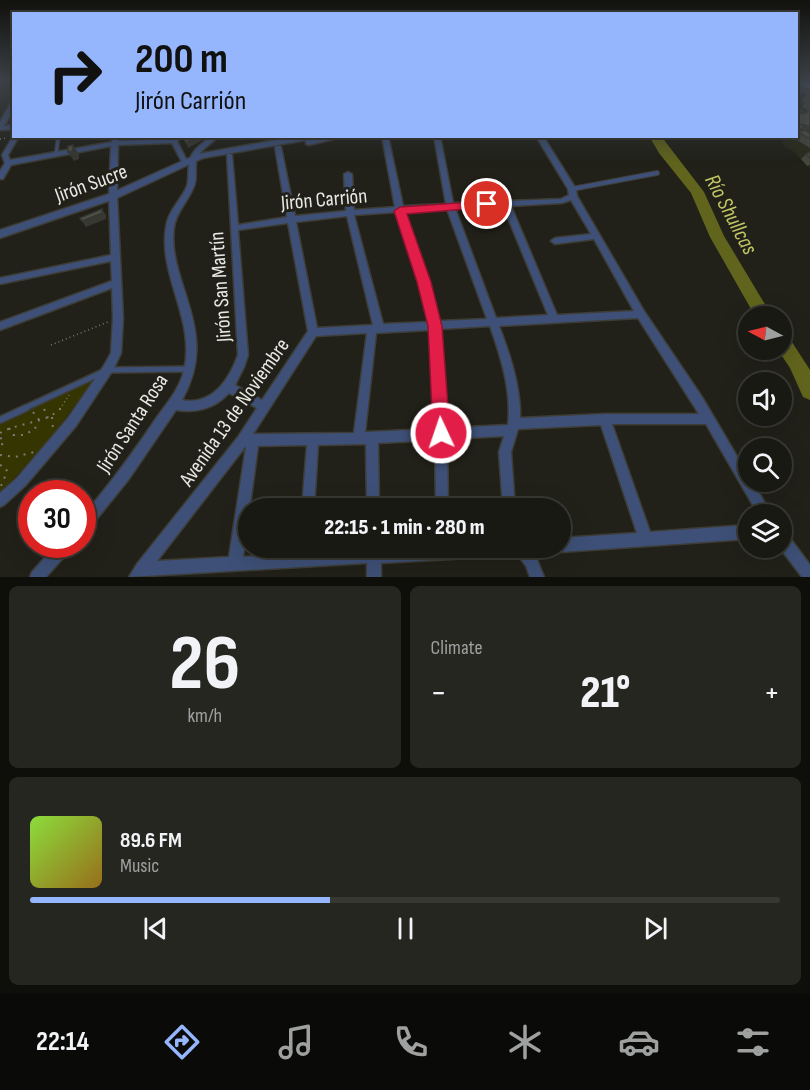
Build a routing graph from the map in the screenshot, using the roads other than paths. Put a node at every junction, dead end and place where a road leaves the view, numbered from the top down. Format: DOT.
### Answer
graph roads {
  1 [pos="11,108"];
  2 [pos="0,128"];
  3 [pos="15,138"];
  4 [pos="214,138"];
  5 [pos="304,138"];
  6 [pos="330,138"];
  7 [pos="385,138"];
  8 [pos="437,138"];
  9 [pos="540,138"];
  10 [pos="58,139"];
  11 [pos="177,139"];
  12 [pos="115,140"];
  13 [pos="278,147"];
  14 [pos="229,154"];
  15 [pos="56,155"];
  16 [pos="189,161"];
  17 [pos="8,163"];
  18 [pos="657,173"];
  19 [pos="348,174"];
  20 [pos="0,177"];
  21 [pos="572,193"];
  22 [pos="113,196"];
  23 [pos="506,204"];
  24 [pos="450,206"];
  25 [pos="400,211"];
  26 [pos="350,213"];
  27 [pos="292,218"];
  28 [pos="234,228"];
  29 [pos="0,234"];
  30 [pos="596,236"];
  31 [pos="555,241"];
  32 [pos="115,257"];
  33 [pos="0,281"];
  34 [pos="117,283"];
  35 [pos="642,314"];
  36 [pos="554,319"];
  37 [pos="494,323"];
  38 [pos="0,326"];
  39 [pos="435,326"];
  40 [pos="376,329"];
  41 [pos="313,332"];
  42 [pos="190,369"];
  43 [pos="107,370"];
  44 [pos="229,388"];
  45 [pos="173,404"];
  46 [pos="263,406"];
  47 [pos="605,419"];
  48 [pos="708,419"];
  49 [pos="0,420"];
  50 [pos="513,427"];
  51 [pos="441,433"];
  52 [pos="359,438"];
  53 [pos="372,438"];
  54 [pos="248,440"];
  55 [pos="314,440"];
  56 [pos="309,498"];
  57 [pos="373,498"];
  58 [pos="442,498"];
  59 [pos="509,498"];
  60 [pos="0,501"];
  61 [pos="759,504"];
  62 [pos="96,511"];
  63 [pos="738,533"];
  64 [pos="646,539"];
  65 [pos="571,544"];
  66 [pos="792,552"];
  67 [pos="54,558"];
  68 [pos="276,558"];
  69 [pos="374,558"];
  70 [pos="528,558"];
  71 [pos="235,564"];
  72 [pos="139,573"];
  73 [pos="810,576"];
  74 [pos="37,577"];
  75 [pos="374,577"];
  76 [pos="537,577"];
  1 -- 2 [label="street"];
  3 -- 17 [label="street"];
  4 -- 16 [label="street"];
  5 -- 16 [label="street, Jirón Sucre"];
  6 -- 13 [label="street, Jirón Sucre"];
  7 -- 25 [label="street"];
  8 -- 24 [label="street"];
  9 -- 21 [label="street"];
  10 -- 15 [label="lane"];
  11 -- 12 [label="street"];
  11 -- 16 [label="street"];
  12 -- 15 [label="street"];
  12 -- 22 [label="street"];
  13 -- 14 [label="street, Jirón Sucre"];
  13 -- 27 [label="street, Avenida 13 de Noviembre"];
  14 -- 16 [label="street, Jirón Sucre"];
  14 -- 28 [label="street, Jirón San Martín"];
  15 -- 17 [label="street"];
  16 -- 22 [label="street, Jirón Sucre"];
  16 -- 42 [label="street, Jirón Santa Rosa"];
  17 -- 20 [label="street"];
  18 -- 21 [label="lane"];
  19 -- 26 [label="street"];
  21 -- 23 [label="street, Jirón Carrión"];
  21 -- 30 [label="street"];
  22 -- 29 [label="street, Jirón Sucre"];
  22 -- 32 [label="street"];
  23 -- 24 [label="street, Jirón Carrión"];
  23 -- 36 [label="street"];
  24 -- 25 [label="street, Jirón Carrión"];
  24 -- 37 [label="street"];
  25 -- 26 [label="street, Jirón Carrión"];
  25 -- 39 [label="street"];
  26 -- 27 [label="street, Jirón Carrión"];
  26 -- 40 [label="street"];
  27 -- 28 [label="street, Jirón Carrión"];
  27 -- 41 [label="street, Avenida 13 de Noviembre"];
  28 -- 44 [label="street, Jirón San Martín"];
  30 -- 31 [label="street"];
  30 -- 35 [label="street"];
  32 -- 33 [label="street"];
  32 -- 34 [label="street"];
  34 -- 38 [label="street"];
  34 -- 43 [label="street"];
  35 -- 36 [label="street"];
  35 -- 48 [label="street"];
  36 -- 37 [label="street"];
  37 -- 39 [label="street"];
  37 -- 50 [label="street"];
  39 -- 40 [label="street"];
  39 -- 51 [label="street"];
  40 -- 41 [label="street"];
  40 -- 52 [label="street"];
  41 -- 46 [label="street, Avenida 13 de Noviembre"];
  42 -- 43 [label="lane"];
  42 -- 45 [label="street, Jirón Santa Rosa"];
  43 -- 49 [label="lane"];
  43 -- 60 [label="street"];
  44 -- 45 [label="street"];
  44 -- 46 [label="street"];
  45 -- 62 [label="street, Jirón Santa Rosa"];
  46 -- 54 [label="street, Avenida 13 de Noviembre"];
  47 -- 48 [label="street"];
  47 -- 50 [label="street"];
  47 -- 64 [label="street"];
  48 -- 61 [label="street"];
  50 -- 51 [label="street"];
  50 -- 59 [label="street"];
  51 -- 53 [label="street"];
  51 -- 58 [label="street"];
  52 -- 53 [label="street"];
  52 -- 55 [label="street"];
  53 -- 57 [label="street"];
  54 -- 55 [label="street"];
  54 -- 71 [label="street"];
  54 -- 72 [label="street, Avenida 13 de Noviembre"];
  55 -- 56 [label="street"];
  63 -- 64 [label="street"];
  64 -- 65 [label="street"];
  66 -- 73 [label="street"];
  67 -- 74 [label="street"];
  68 -- 71 [label="street"];
  69 -- 75 [label="street"];
  70 -- 76 [label="street"];
  71 -- 72 [label="street"];
}
